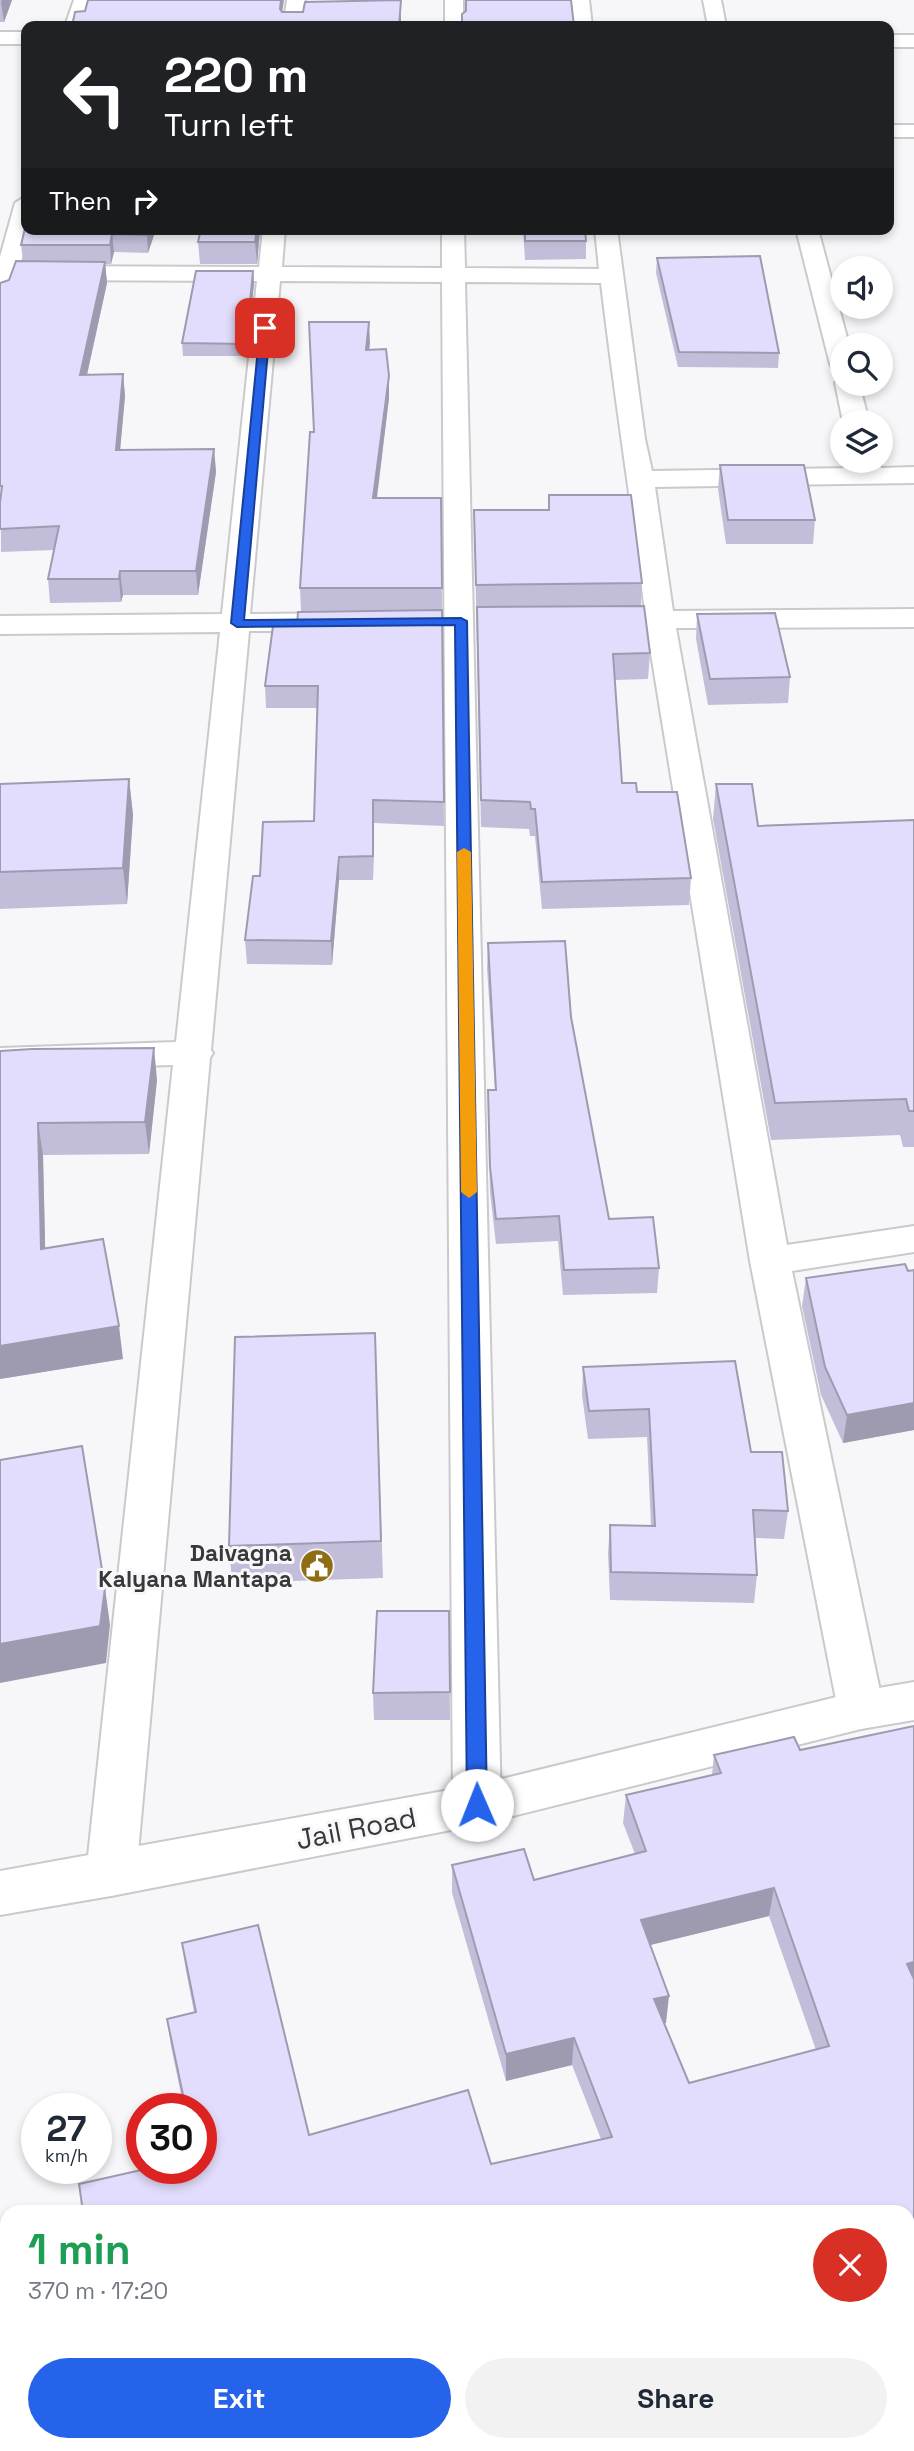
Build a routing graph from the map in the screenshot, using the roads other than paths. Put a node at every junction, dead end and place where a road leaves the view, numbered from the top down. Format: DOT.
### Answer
graph roads {
  1 [pos="83,0"];
  2 [pos="296,0"];
  3 [pos="454,0"];
  4 [pos="580,0"];
  5 [pos="712,0"];
  6 [pos="77,21"];
  7 [pos="294,21"];
  8 [pos="453,21"];
  9 [pos="582,21"];
  10 [pos="716,21"];
  11 [pos="0,38"];
  12 [pos="21,38"];
  13 [pos="894,41"];
  14 [pos="914,41"];
  15 [pos="894,131"];
  16 [pos="914,131"];
  17 [pos="21,219"];
  18 [pos="273,235"];
  19 [pos="453,235"];
  20 [pos="607,235"];
  21 [pos="809,235"];
  22 [pos="4,273"];
  23 [pos="270,274"];
  24 [pos="453,275"];
  25 [pos="611,276"];
  26 [pos="0,298"];
  27 [pos="834,333"];
  28 [pos="830,470"];
  29 [pos="893,472"];
  30 [pos="914,475"];
  31 [pos="641,479"];
  32 [pos="914,618"];
  33 [pos="607,620"];
  34 [pos="660,620"];
  35 [pos="377,622"];
  36 [pos="237,623"];
  37 [pos="0,625"];
  38 [pos="195,1053"];
  39 [pos="0,1059"];
  40 [pos="914,1239"];
  41 [pos="770,1261"];
  42 [pos="914,1701"];
  43 [pos="861,1710"];
  44 [pos="477,1805"];
  45 [pos="111,1875"];
  46 [pos="0,1893"];
  1 -- 6 [label="street"];
  2 -- 7 [label="street"];
  3 -- 8 [label="street"];
  4 -- 9 [label="street"];
  5 -- 10 [label="street"];
  11 -- 12 [label="street"];
  13 -- 14 [label="street"];
  15 -- 16 [label="street"];
  17 -- 22 [label="street"];
  18 -- 23 [label="street"];
  19 -- 24 [label="street"];
  20 -- 25 [label="street"];
  21 -- 27 [label="street"];
  22 -- 23 [label="street"];
  22 -- 26 [label="street"];
  23 -- 24 [label="street"];
  23 -- 36 [label="street"];
  24 -- 25 [label="street"];
  24 -- 44 [label="street"];
  25 -- 31 [label="street"];
  28 -- 31 [label="street"];
  29 -- 30 [label="street"];
  31 -- 34 [label="street"];
  32 -- 34 [label="street"];
  33 -- 34 [label="street"];
  34 -- 41 [label="street"];
  35 -- 36 [label="street"];
  36 -- 37 [label="street"];
  36 -- 38 [label="street"];
  38 -- 39 [label="street"];
  38 -- 45 [label="street"];
  40 -- 41 [label="street"];
  41 -- 43 [label="street"];
  42 -- 43 [label="street, Jail Road"];
  43 -- 44 [label="street, Jail Road"];
  44 -- 45 [label="street, Jail Road"];
  45 -- 46 [label="street, Jail Road"];
}
